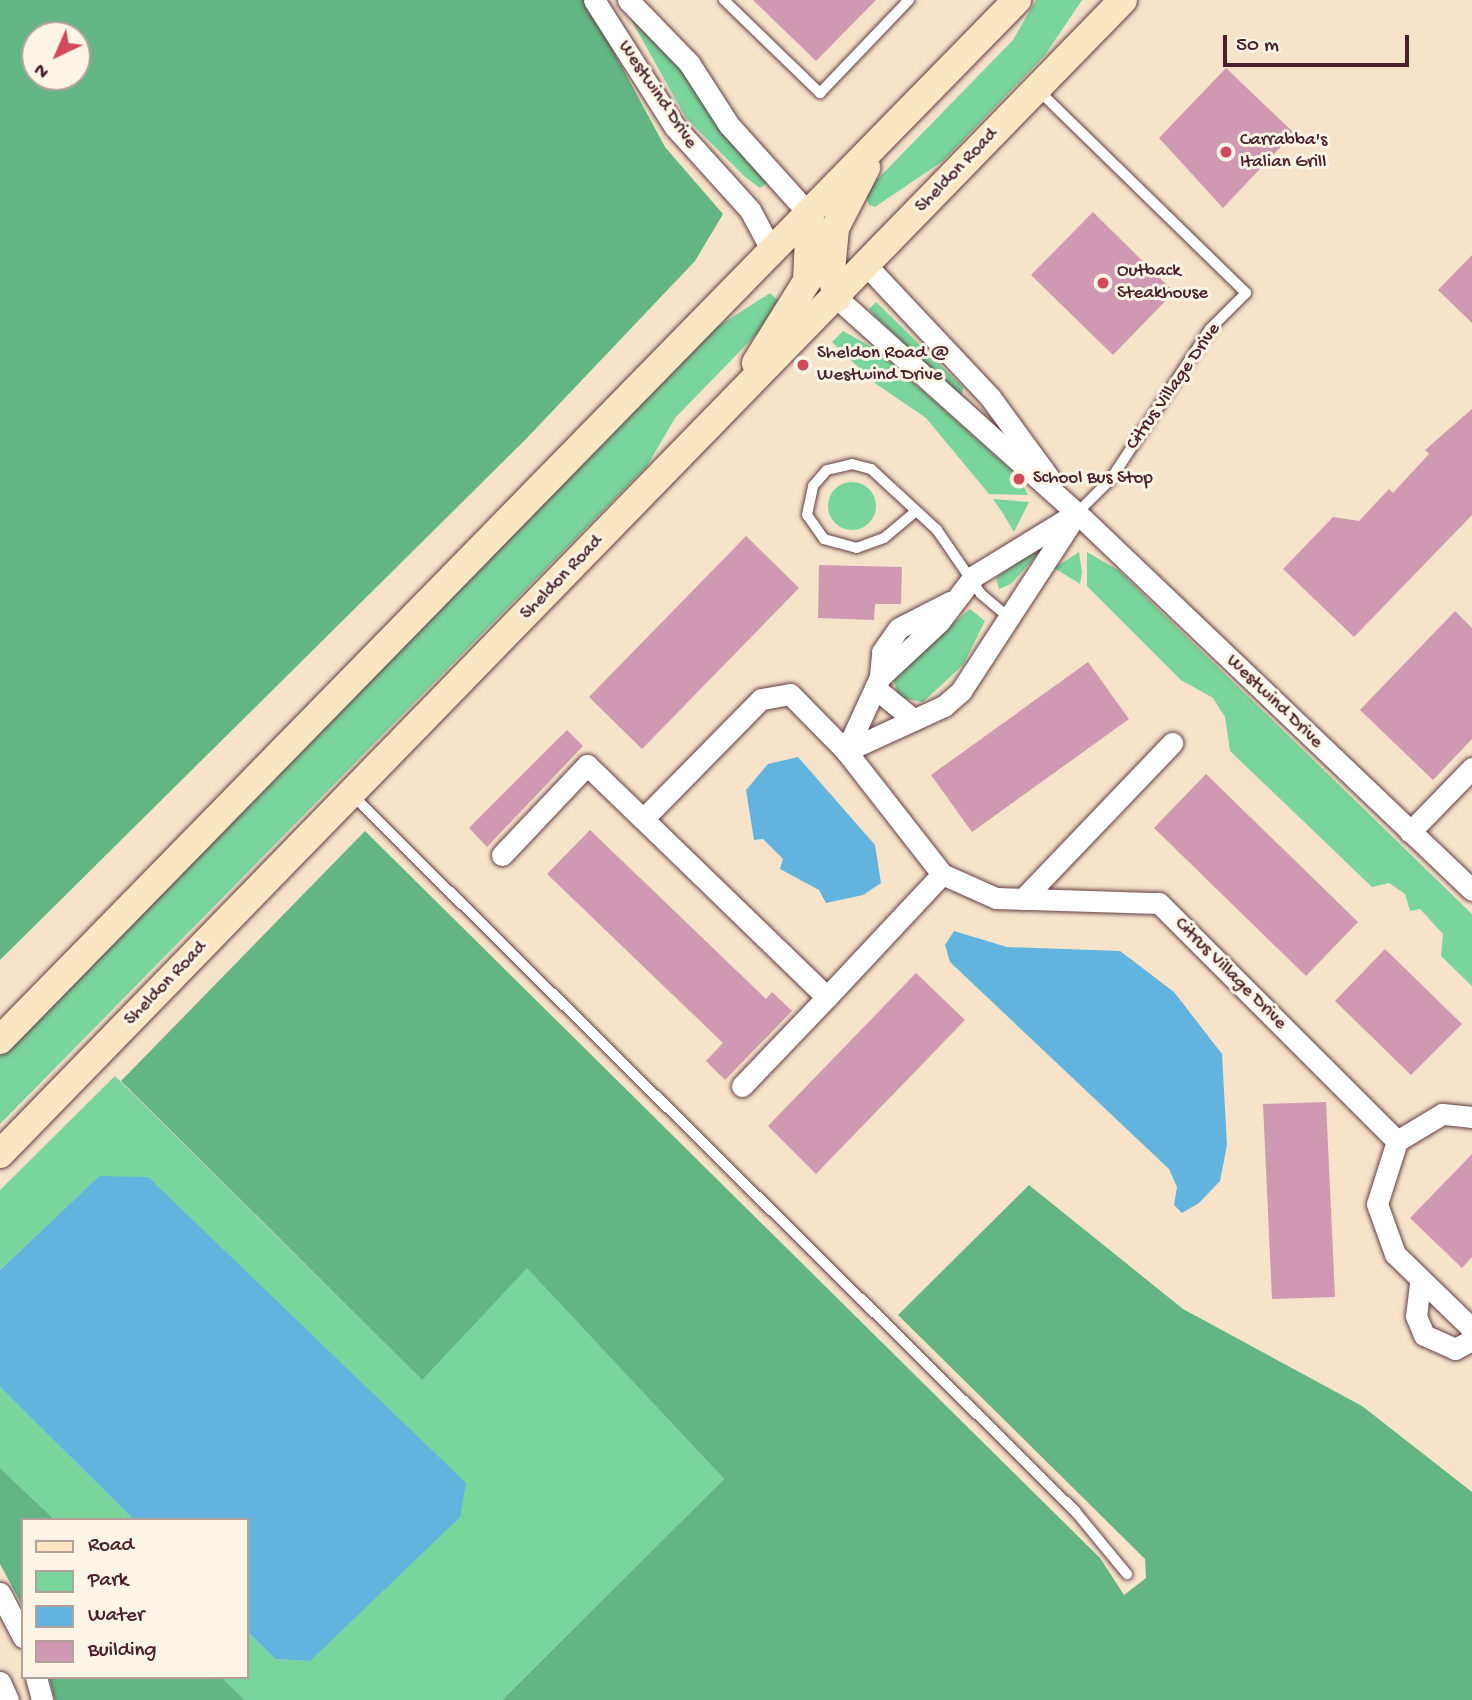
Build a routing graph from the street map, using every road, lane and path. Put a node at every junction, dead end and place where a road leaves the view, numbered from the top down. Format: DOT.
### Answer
graph roads {
  1 [pos="594,0"];
  2 [pos="628,0"];
  3 [pos="724,0"];
  4 [pos="909,0"];
  5 [pos="1017,0"];
  6 [pos="1122,0"];
  7 [pos="1037,89"];
  8 [pos="878,144"];
  9 [pos="810,215"];
  10 [pos="773,253"];
  11 [pos="867,266"];
  12 [pos="837,298"];
  13 [pos="730,404"];
  14 [pos="915,512"];
  15 [pos="1077,513"];
  16 [pos="974,576"];
  17 [pos="1006,615"];
  18 [pos="877,683"];
  19 [pos="914,720"];
  20 [pos="1172,743"];
  21 [pos="846,751"];
  22 [pos="1472,768"];
  23 [pos="351,794"];
  24 [pos="643,819"];
  25 [pos="1410,832"];
  26 [pos="502,855"];
  27 [pos="942,874"];
  28 [pos="1472,890"];
  29 [pos="1023,899"];
  30 [pos="827,997"];
  31 [pos="0,1040"];
  32 [pos="742,1086"];
  33 [pos="1472,1117"];
  34 [pos="1397,1141"];
  35 [pos="0,1154"];
  36 [pos="1420,1284"];
  37 [pos="1472,1329"];
  38 [pos="1472,1340"];
  39 [pos="1127,1574"];
  40 [pos="0,1592"];
  41 [pos="21,1633"];
  42 [pos="37,1679"];
  43 [pos="0,1682"];
  44 [pos="8,1700"];
  45 [pos="42,1700"];
  1 -- 10 [label="street, Westwind Drive"];
  2 -- 9 [label="street, Westwind Drive"];
  3 -- 4 [label="lane"];
  5 -- 8 [label="main road"];
  6 -- 7 [label="main road, Sheldon Road"];
  7 -- 11 [label="main road, Sheldon Road"];
  7 -- 15 [label="lane, Citrus Village Drive"];
  8 -- 9 [label="main road"];
  8 -- 12 [label="main road"];
  9 -- 10 [label="main road"];
  9 -- 13 [label="main road"];
  10 -- 31 [label="main road"];
  11 -- 12 [label="main road, Sheldon Road"];
  11 -- 15 [label="street, Westwind Drive"];
  12 -- 13 [label="main road, Sheldon Road"];
  12 -- 15 [label="street, Westwind Drive"];
  13 -- 23 [label="main road, Sheldon Road"];
  14 -- 14 [label="lane"];
  14 -- 16 [label="lane"];
  15 -- 16 [label="street, Citrus Village Drive"];
  15 -- 17 [label="street, Citrus Village Drive"];
  15 -- 25 [label="street, Westwind Drive"];
  16 -- 17 [label="lane"];
  16 -- 18 [label="street, Citrus Village Drive"];
  17 -- 19 [label="street, Citrus Village Drive"];
  18 -- 19 [label="street"];
  18 -- 21 [label="street, Citrus Village Drive"];
  19 -- 21 [label="street, Citrus Village Drive"];
  20 -- 29 [label="street"];
  21 -- 24 [label="street, Citrus Village Drive"];
  21 -- 27 [label="street, Citrus Village Drive"];
  22 -- 25 [label="street"];
  23 -- 35 [label="main road, Sheldon Road"];
  23 -- 39 [label="lane"];
  24 -- 26 [label="street"];
  24 -- 30 [label="street"];
  25 -- 28 [label="street, Westwind Drive"];
  27 -- 29 [label="street, Citrus Village Drive"];
  27 -- 30 [label="street"];
  29 -- 34 [label="street, Citrus Village Drive"];
  30 -- 32 [label="street"];
  33 -- 34 [label="street"];
  34 -- 36 [label="street"];
  36 -- 37 [label="street"];
  36 -- 38 [label="street"];
  40 -- 41 [label="street"];
  42 -- 45 [label="street"];
  43 -- 44 [label="street"];
}
